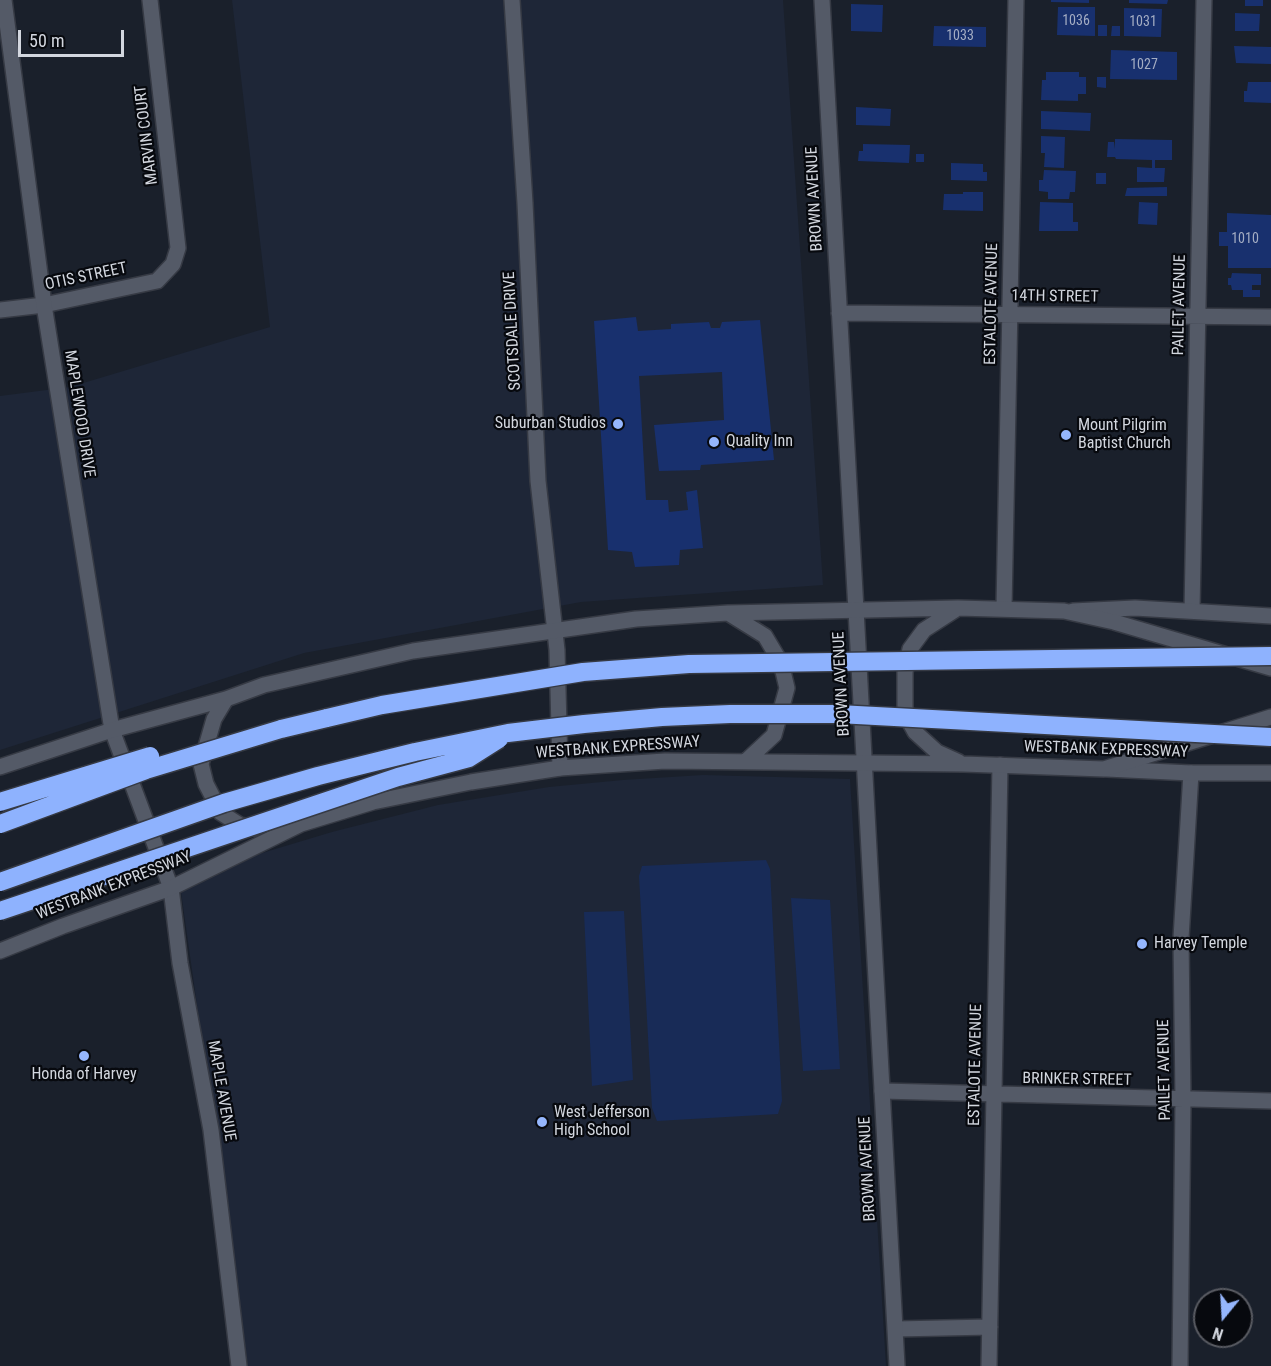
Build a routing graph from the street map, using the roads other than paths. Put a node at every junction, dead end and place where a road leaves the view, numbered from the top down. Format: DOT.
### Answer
graph roads {
  1 [pos="4,0"];
  2 [pos="150,0"];
  3 [pos="512,0"];
  4 [pos="822,0"];
  5 [pos="1016,0"];
  6 [pos="1204,0"];
  7 [pos="173,264"];
  8 [pos="44,305"];
  9 [pos="0,310"];
  10 [pos="839,313"];
  11 [pos="1009,315"];
  12 [pos="1198,316"];
  13 [pos="1271,317"];
  14 [pos="958,608"];
  15 [pos="1004,608"];
  16 [pos="856,610"];
  17 [pos="1192,610"];
  18 [pos="1064,611"];
  19 [pos="728,613"];
  20 [pos="1271,616"];
  21 [pos="554,630"];
  22 [pos="1271,657"];
  23 [pos="1271,668"];
  24 [pos="226,699"];
  25 [pos="1271,717"];
  26 [pos="281,729"];
  27 [pos="112,730"];
  28 [pos="508,734"];
  29 [pos="1271,737"];
  30 [pos="745,762"];
  31 [pos="865,764"];
  32 [pos="963,764"];
  33 [pos="1000,765"];
  34 [pos="0,767"];
  35 [pos="560,768"];
  36 [pos="1104,769"];
  37 [pos="1191,773"];
  38 [pos="1271,774"];
  39 [pos="0,802"];
  40 [pos="0,824"];
  41 [pos="147,826"];
  42 [pos="281,834"];
  43 [pos="0,882"];
  44 [pos="171,888"];
  45 [pos="0,912"];
  46 [pos="0,951"];
  47 [pos="882,1091"];
  48 [pos="993,1096"];
  49 [pos="1183,1100"];
  50 [pos="1271,1101"];
  51 [pos="990,1328"];
  52 [pos="896,1329"];
  53 [pos="239,1366"];
  54 [pos="897,1366"];
  55 [pos="989,1366"];
  56 [pos="1180,1366"];
  1 -- 8 [label="street, MAPLEWOOD DRIVE"];
  2 -- 7 [label="street, MARVIN COURT"];
  3 -- 21 [label="street, SCOTSDALE DRIVE"];
  4 -- 10 [label="street, BROWN AVENUE"];
  5 -- 11 [label="street, ESTALOTE AVENUE"];
  6 -- 12 [label="street, PAILET AVENUE"];
  7 -- 8 [label="street, OTIS STREET"];
  8 -- 9 [label="street, OTIS STREET"];
  8 -- 27 [label="street, MAPLEWOOD DRIVE"];
  10 -- 11 [label="street, 14TH STREET"];
  10 -- 16 [label="street, BROWN AVENUE"];
  11 -- 12 [label="street, 14TH STREET"];
  11 -- 15 [label="street, ESTALOTE AVENUE"];
  12 -- 13 [label="street, 14TH STREET"];
  12 -- 17 [label="street, PAILET AVENUE"];
  14 -- 15 [label="street"];
  14 -- 16 [label="street"];
  14 -- 32 [label="street"];
  15 -- 18 [label="street"];
  16 -- 19 [label="street"];
  16 -- 31 [label="street, BROWN AVENUE"];
  17 -- 18 [label="street"];
  17 -- 20 [label="street"];
  18 -- 23 [label="street"];
  19 -- 21 [label="street"];
  19 -- 30 [label="street"];
  21 -- 24 [label="street"];
  21 -- 35 [label="street, SCOTSDALE DRIVE"];
  22 -- 26 [label="highway, bridge"];
  24 -- 27 [label="street"];
  24 -- 42 [label="street"];
  25 -- 36 [label="street"];
  26 -- 39 [label="highway, bridge"];
  26 -- 40 [label="highway, bridge"];
  27 -- 34 [label="street"];
  27 -- 41 [label="street, MAPLEWOOD DRIVE"];
  28 -- 29 [label="highway, WESTBANK EXPRESSWAY, bridge"];
  28 -- 43 [label="highway, WESTBANK EXPRESSWAY, bridge"];
  28 -- 45 [label="highway, bridge"];
  30 -- 31 [label="street, WESTBANK EXPRESSWAY"];
  30 -- 35 [label="street, WESTBANK EXPRESSWAY"];
  31 -- 32 [label="street, WESTBANK EXPRESSWAY"];
  31 -- 47 [label="street, BROWN AVENUE"];
  32 -- 33 [label="street, WESTBANK EXPRESSWAY"];
  33 -- 36 [label="street, WESTBANK EXPRESSWAY"];
  33 -- 48 [label="street, ESTALOTE AVENUE"];
  35 -- 42 [label="street, WESTBANK EXPRESSWAY"];
  36 -- 37 [label="street, WESTBANK EXPRESSWAY"];
  37 -- 38 [label="street, WESTBANK EXPRESSWAY"];
  37 -- 49 [label="street, PAILET AVENUE"];
  41 -- 44 [label="street, MAPLE AVENUE"];
  42 -- 44 [label="street, WESTBANK EXPRESSWAY"];
  44 -- 46 [label="street, WESTBANK EXPRESSWAY"];
  44 -- 53 [label="street, MAPLE AVENUE"];
  47 -- 48 [label="street, BRINKER STREET"];
  47 -- 52 [label="street, BROWN AVENUE"];
  48 -- 49 [label="street, BRINKER STREET"];
  48 -- 51 [label="street, ESTALOTE AVENUE"];
  49 -- 50 [label="street, BRINKER STREET"];
  49 -- 56 [label="street, PAILET AVENUE"];
  51 -- 52 [label="street"];
  51 -- 55 [label="street, ESTALOTE AVENUE"];
  52 -- 54 [label="street, BROWN AVENUE"];
}
